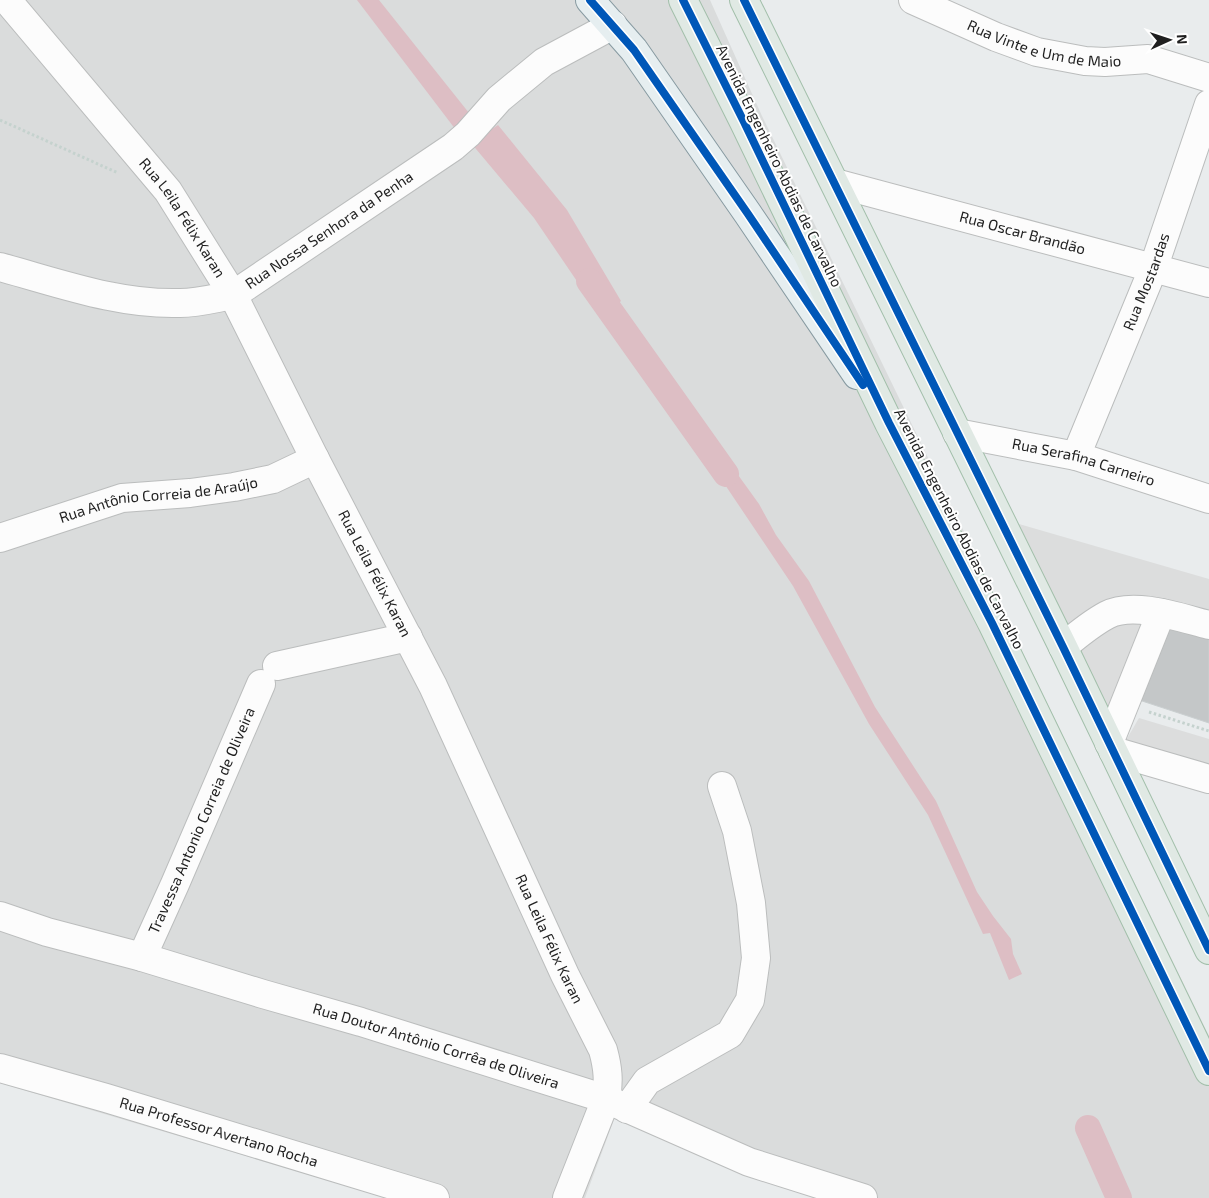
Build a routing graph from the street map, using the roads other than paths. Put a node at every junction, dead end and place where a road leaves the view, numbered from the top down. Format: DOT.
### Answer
graph roads {
  1 [pos="7,0"];
  2 [pos="590,0"];
  3 [pos="683,0"];
  4 [pos="744,0"];
  5 [pos="914,0"];
  6 [pos="613,25"];
  7 [pos="1209,78"];
  8 [pos="1209,104"];
  9 [pos="835,183"];
  10 [pos="0,267"];
  11 [pos="1154,269"];
  12 [pos="1209,284"];
  13 [pos="233,294"];
  14 [pos="889,422"];
  15 [pos="957,433"];
  16 [pos="1076,456"];
  17 [pos="315,459"];
  18 [pos="1209,499"];
  19 [pos="0,538"];
  20 [pos="1161,613"];
  21 [pos="1209,625"];
  22 [pos="408,637"];
  23 [pos="1063,647"];
  24 [pos="1111,747"];
  25 [pos="1209,779"];
  26 [pos="722,786"];
  27 [pos="0,916"];
  28 [pos="1209,950"];
  29 [pos="142,957"];
  30 [pos="0,1068"];
  31 [pos="1209,1071"];
  32 [pos="617,1104"];
  33 [pos="435,1198"];
  34 [pos="567,1198"];
  35 [pos="863,1198"];
  1 -- 13 [label="street, Rua Leila Félix Karan"];
  2 -- 6 [label="main road"];
  3 -- 14 [label="highway, Avenida Engenheiro Abdias de Carvalho"];
  4 -- 9 [label="highway"];
  5 -- 7 [label="street, Rua Vinte e Um de Maio"];
  6 -- 13 [label="street, Rua Nossa Senhora da Penha"];
  6 -- 14 [label="main road"];
  8 -- 11 [label="street, Rua Mostardas"];
  9 -- 11 [label="street, Rua Oscar Brandão"];
  9 -- 15 [label="highway"];
  10 -- 13 [label="street, Rua Nossa Senhora da Penha"];
  11 -- 12 [label="street, Rua Oscar Brandão"];
  11 -- 16 [label="street, Rua Mostardas"];
  13 -- 17 [label="street, Rua Leila Félix Karan"];
  14 -- 31 [label="highway, Avenida Engenheiro Abdias de Carvalho"];
  15 -- 16 [label="street, Rua Serafina Carneiro"];
  15 -- 23 [label="highway"];
  16 -- 18 [label="street, Rua Serafina Carneiro"];
  17 -- 19 [label="street, Rua Antônio Correia de Araújo"];
  17 -- 22 [label="street, Rua Leila Félix Karan"];
  20 -- 21 [label="street"];
  20 -- 23 [label="street"];
  20 -- 24 [label="street"];
  22 -- 29 [label="street, Travessa Antonio Correia de Oliveira"];
  22 -- 32 [label="street, Rua Leila Félix Karan"];
  23 -- 24 [label="highway"];
  24 -- 25 [label="street"];
  24 -- 28 [label="highway"];
  26 -- 32 [label="street"];
  27 -- 29 [label="street, Rua Doutor Antônio Corrêa de Oliveira"];
  29 -- 32 [label="street, Rua Doutor Antônio Corrêa de Oliveira"];
  30 -- 33 [label="street, Rua Professor Avertano Rocha"];
  32 -- 34 [label="street, Rua Leila Félix Karan"];
  32 -- 35 [label="street, Rua Doutor Antônio Corrêa de Oliveira"];
}
